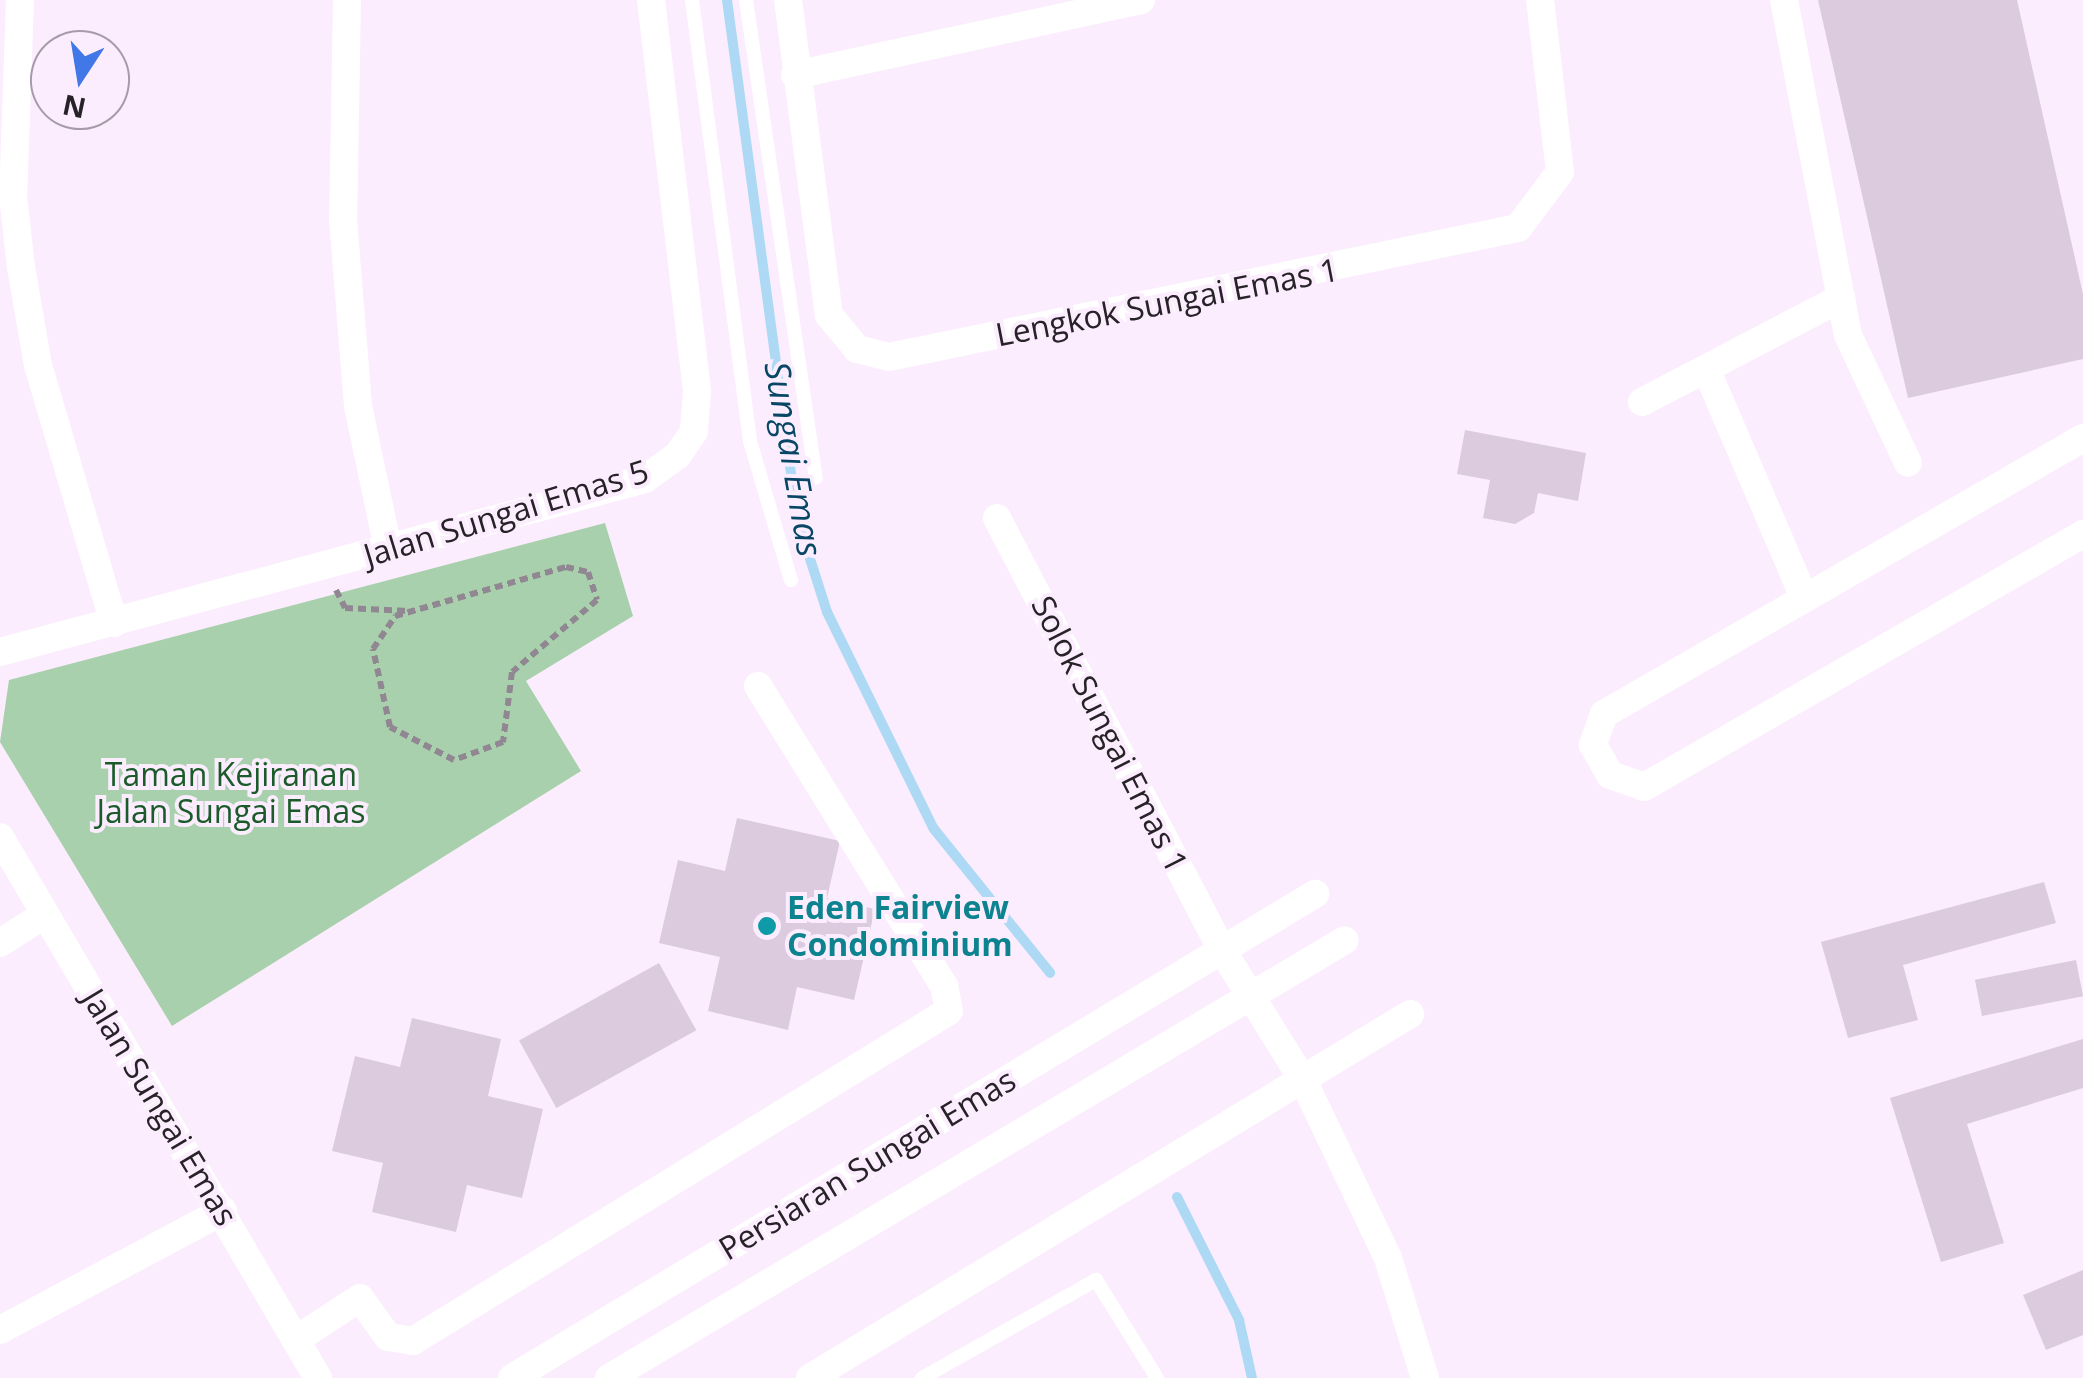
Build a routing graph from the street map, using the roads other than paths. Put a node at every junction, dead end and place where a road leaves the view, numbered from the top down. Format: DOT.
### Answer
graph roads {
  1 [pos="20,0"];
  2 [pos="347,0"];
  3 [pos="651,0"];
  4 [pos="692,0"];
  5 [pos="746,0"];
  6 [pos="788,0"];
  7 [pos="1141,0"];
  8 [pos="1540,0"];
  9 [pos="1784,0"];
  10 [pos="796,75"];
  11 [pos="1842,298"];
  12 [pos="1706,371"];
  13 [pos="1642,402"];
  14 [pos="2083,438"];
  15 [pos="1908,463"];
  16 [pos="816,478"];
  17 [pos="997,518"];
  18 [pos="2083,534"];
  19 [pos="388,548"];
  20 [pos="791,580"];
  21 [pos="1804,594"];
  22 [pos="114,623"];
  23 [pos="0,652"];
  24 [pos="758,686"];
  25 [pos="0,837"];
  26 [pos="1315,894"];
  27 [pos="44,915"];
  28 [pos="1345,940"];
  29 [pos="0,943"];
  30 [pos="1222,950"];
  31 [pos="1251,998"];
  32 [pos="1410,1014"];
  33 [pos="1303,1080"];
  34 [pos="223,1211"];
  35 [pos="0,1330"];
  36 [pos="296,1339"];
  37 [pos="318,1378"];
  38 [pos="512,1378"];
  39 [pos="609,1378"];
  40 [pos="810,1378"];
  41 [pos="922,1378"];
  42 [pos="1157,1378"];
  43 [pos="1425,1378"];
  1 -- 22 [label="street"];
  2 -- 19 [label="street"];
  3 -- 19 [label="street, Jalan Sungai Emas 5"];
  4 -- 20 [label="lane"];
  5 -- 16 [label="lane"];
  6 -- 10 [label="street"];
  7 -- 10 [label="street"];
  8 -- 10 [label="street, Lengkok Sungai Emas 1"];
  9 -- 11 [label="street"];
  11 -- 12 [label="street"];
  11 -- 15 [label="street"];
  12 -- 13 [label="street"];
  12 -- 21 [label="street"];
  14 -- 21 [label="street"];
  17 -- 30 [label="street, Solok Sungai Emas 1"];
  18 -- 21 [label="street"];
  19 -- 22 [label="street, Jalan Sungai Emas 5"];
  22 -- 23 [label="street, Jalan Sungai Emas 5"];
  24 -- 36 [label="street"];
  25 -- 27 [label="street, Jalan Sungai Emas"];
  26 -- 30 [label="street, Persiaran Sungai Emas"];
  27 -- 29 [label="street"];
  27 -- 34 [label="street, Jalan Sungai Emas"];
  28 -- 31 [label="street, Persiaran Sungai Emas"];
  30 -- 31 [label="street, Solok Sungai Emas 1"];
  30 -- 38 [label="street, Persiaran Sungai Emas"];
  31 -- 33 [label="street, Solok Sungai Emas 1"];
  31 -- 39 [label="street, Persiaran Sungai Emas"];
  32 -- 33 [label="street"];
  33 -- 40 [label="street"];
  33 -- 43 [label="street, Solok Sungai Emas 1"];
  34 -- 35 [label="street"];
  34 -- 36 [label="street, Jalan Sungai Emas"];
  36 -- 37 [label="street, Jalan Sungai Emas"];
  41 -- 42 [label="lane"];
}
